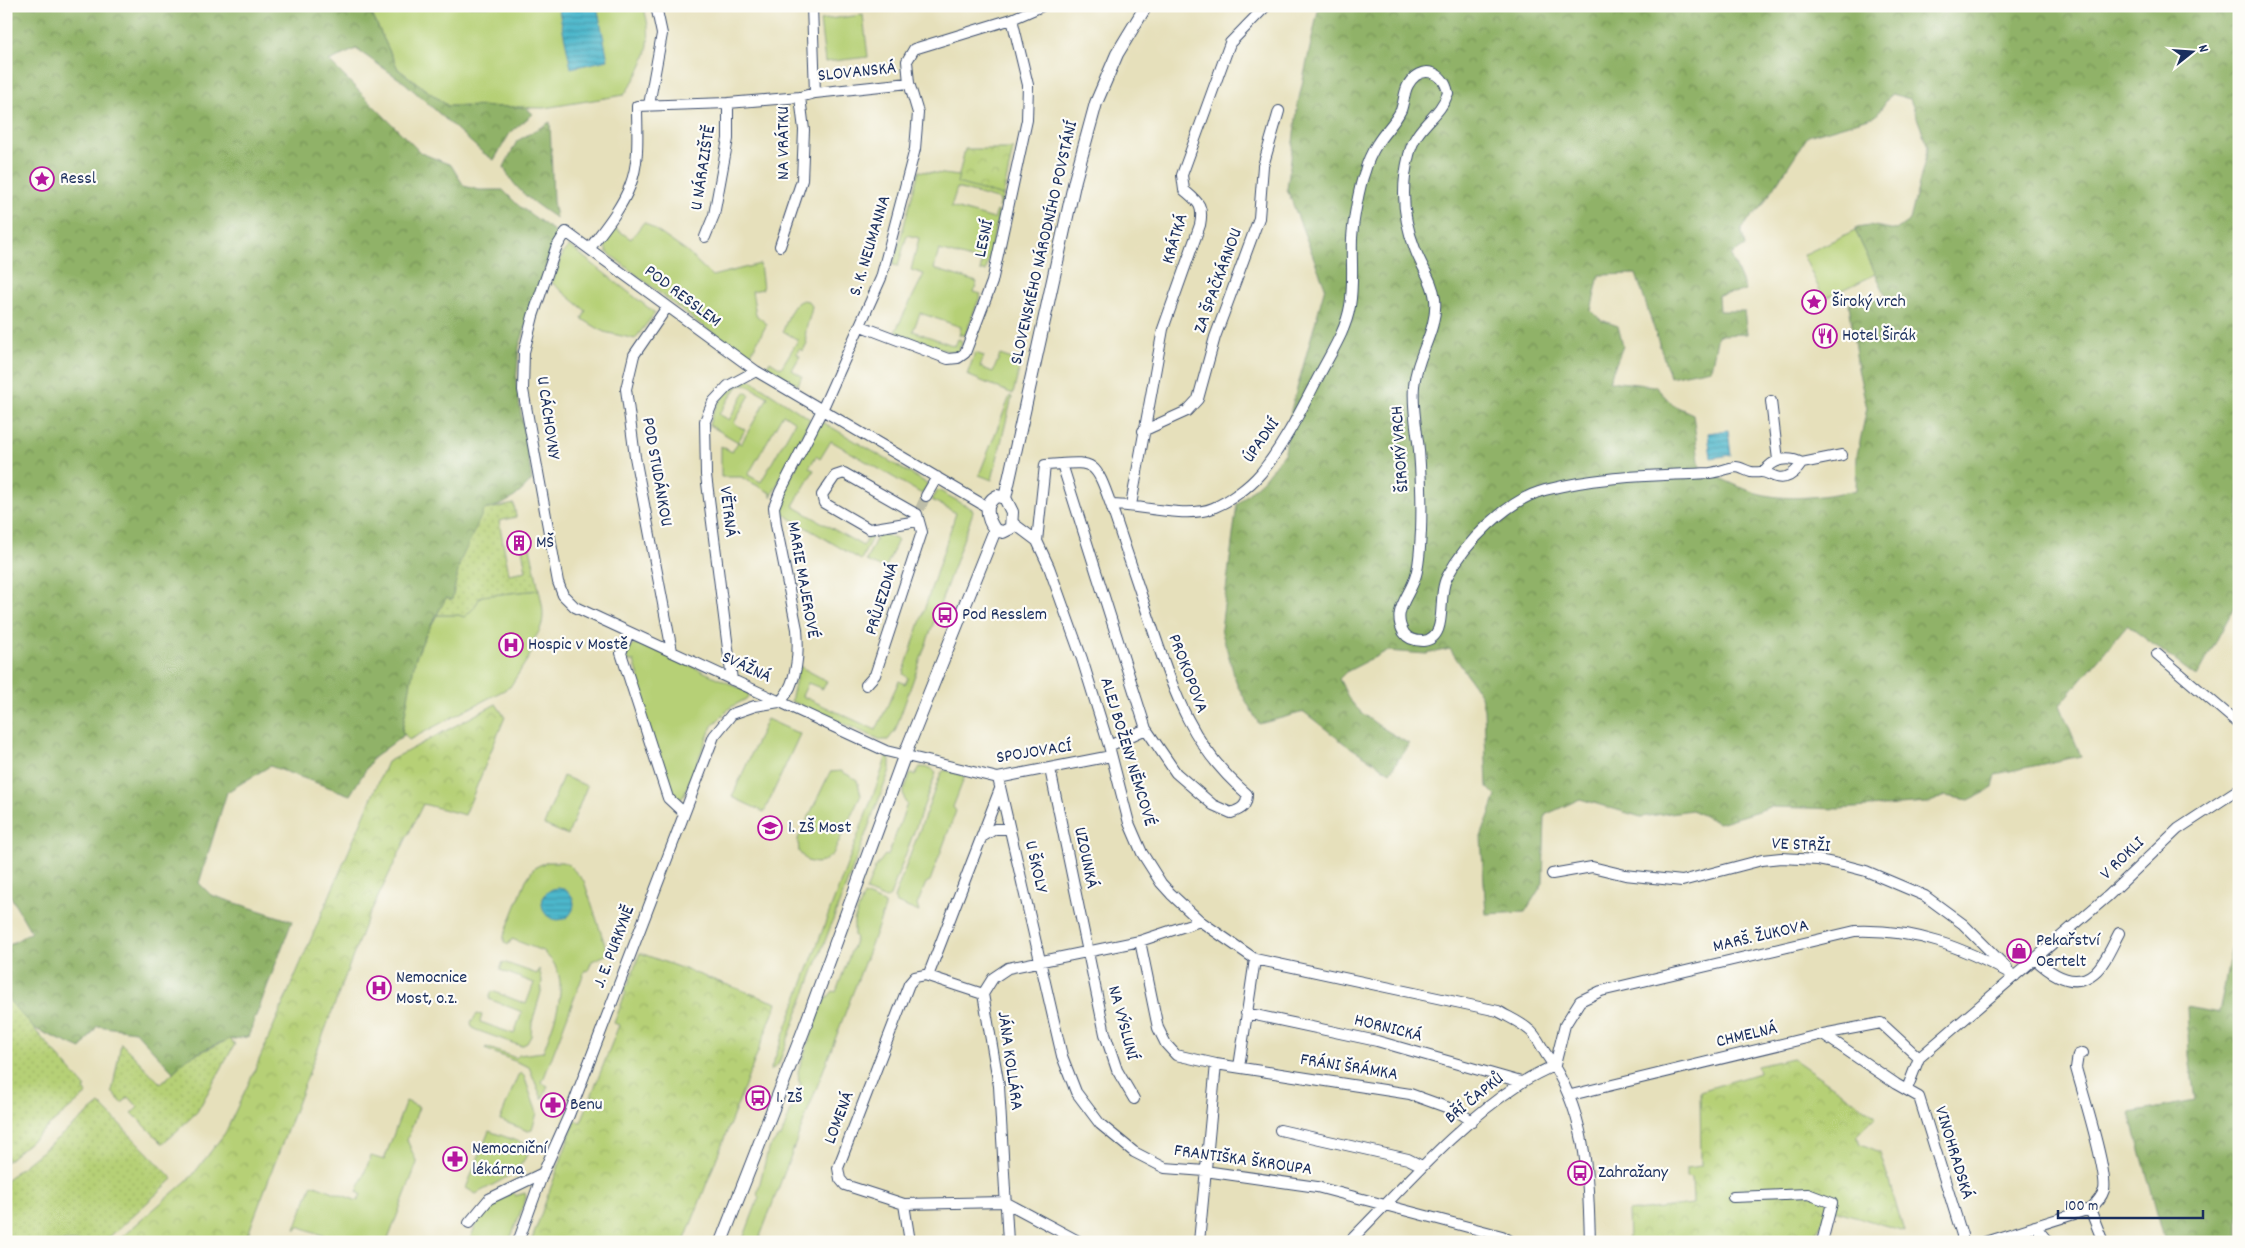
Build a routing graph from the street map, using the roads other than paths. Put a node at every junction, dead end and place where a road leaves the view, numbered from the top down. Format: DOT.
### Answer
graph roads {
  1 [pos="656,6"];
  2 [pos="812,6"];
  3 [pos="1042,6"];
  4 [pos="1146,6"];
  5 [pos="1266,6"];
  6 [pos="1012,18"];
  7 [pos="909,83"];
  8 [pos="815,93"];
  9 [pos="800,97"];
  10 [pos="728,103"];
  11 [pos="649,105"];
  12 [pos="1279,111"];
  13 [pos="566,232"];
  14 [pos="705,237"];
  15 [pos="780,246"];
  16 [pos="590,248"];
  17 [pos="1353,280"];
  18 [pos="667,307"];
  19 [pos="860,326"];
  20 [pos="756,371"];
  21 [pos="1771,401"];
  22 [pos="822,410"];
  23 [pos="1143,431"];
  24 [pos="1842,455"];
  25 [pos="1778,460"];
  26 [pos="1802,463"];
  27 [pos="1062,464"];
  28 [pos="1764,471"];
  29 [pos="937,477"];
  30 [pos="926,496"];
  31 [pos="1005,498"];
  32 [pos="1131,505"];
  33 [pos="1111,506"];
  34 [pos="987,507"];
  35 [pos="918,515"];
  36 [pos="1013,524"];
  37 [pos="995,530"];
  38 [pos="1037,541"];
  39 [pos="575,607"];
  40 [pos="629,632"];
  41 [pos="672,652"];
  42 [pos="2157,654"];
  43 [pos="732,680"];
  44 [pos="866,685"];
  45 [pos="780,702"];
  46 [pos="2239,724"];
  47 [pos="1146,729"];
  48 [pos="1110,751"];
  49 [pos="905,754"];
  50 [pos="1050,769"];
  51 [pos="999,783"];
  52 [pos="2239,789"];
  53 [pos="684,813"];
  54 [pos="1009,829"];
  55 [pos="982,837"];
  56 [pos="1552,874"];
  57 [pos="1200,921"];
  58 [pos="2118,933"];
  59 [pos="1140,941"];
  60 [pos="1088,953"];
  61 [pos="2035,958"];
  62 [pos="1255,959"];
  63 [pos="1039,962"];
  64 [pos="928,976"];
  65 [pos="2015,976"];
  66 [pos="983,994"];
  67 [pos="1246,1014"];
  68 [pos="1824,1034"];
  69 [pos="2083,1053"];
  70 [pos="1919,1058"];
  71 [pos="1216,1064"];
  72 [pos="1555,1066"];
  73 [pos="1239,1067"];
  74 [pos="1521,1082"];
  75 [pos="1907,1089"];
  76 [pos="1571,1095"];
  77 [pos="1134,1099"];
  78 [pos="1472,1121"];
  79 [pos="1280,1130"];
  80 [pos="1422,1166"];
  81 [pos="1205,1171"];
  82 [pos="543,1173"];
  83 [pos="1733,1197"];
  84 [pos="1005,1202"];
  85 [pos="904,1204"];
  86 [pos="1387,1204"];
  87 [pos="2090,1209"];
  88 [pos="469,1223"];
  89 [pos="2035,1226"];
  90 [pos="518,1242"];
  91 [pos="721,1242"];
  92 [pos="910,1242"];
  93 [pos="1008,1242"];
  94 [pos="1080,1242"];
  95 [pos="1199,1242"];
  96 [pos="1349,1242"];
  97 [pos="1512,1242"];
  98 [pos="1590,1242"];
  99 [pos="1822,1242"];
  100 [pos="1962,1242"];
  101 [pos="1985,1242"];
  102 [pos="2048,1242"];
  103 [pos="2103,1242"];
  1 -- 11 [label="street"];
  2 -- 8 [label="street"];
  3 -- 6 [label="street, SLOVANSKÁ"];
  4 -- 31 [label="street, SLOVENSKÉHO NÁRODNÍHO POVSTÁNÍ"];
  5 -- 23 [label="street, KRÁTKÁ"];
  6 -- 7 [label="street, SLOVANSKÁ"];
  6 -- 19 [label="street, LESNÍ"];
  7 -- 8 [label="street, SLOVANSKÁ"];
  7 -- 19 [label="street, S. K. NEUMANNA"];
  8 -- 9 [label="street, SLOVANSKÁ"];
  9 -- 10 [label="street, SLOVANSKÁ"];
  9 -- 15 [label="street, NA VRÁTKU"];
  10 -- 11 [label="street, SLOVANSKÁ"];
  10 -- 14 [label="street, U NÁRAZIŠTĚ"];
  11 -- 16 [label="street, SLOVANSKÁ"];
  12 -- 23 [label="street, ZA ŠPAČKÁRNOU"];
  13 -- 16 [label="street, POD RESSLEM"];
  13 -- 39 [label="street, U CÁCHOVNY"];
  16 -- 18 [label="street, POD RESSLEM"];
  17 -- 28 [label="street, ŠIROKÝ VRCH"];
  17 -- 32 [label="street, ÚPADNÍ"];
  18 -- 20 [label="street, POD RESSLEM"];
  18 -- 41 [label="street, POD STUDÁNKOU"];
  19 -- 22 [label="street, S. K. NEUMANNA"];
  20 -- 22 [label="street, POD RESSLEM"];
  20 -- 43 [label="street, VĚTRNÁ"];
  21 -- 25 [label="street"];
  22 -- 29 [label="street, POD RESSLEM"];
  22 -- 45 [label="street, MARIE MAJEROVÉ"];
  23 -- 32 [label="street, KRÁTKÁ"];
  24 -- 26 [label="street, ŠIROKÝ VRCH"];
  25 -- 26 [label="street, ŠIROKÝ VRCH"];
  25 -- 28 [label="street"];
  26 -- 28 [label="street, ŠIROKÝ VRCH"];
  27 -- 33 [label="street, PROKOPOVA"];
  27 -- 38 [label="street, PROKOPOVA"];
  27 -- 47 [label="street, PROKOPOVA"];
  29 -- 30 [label="street"];
  29 -- 34 [label="street, POD RESSLEM"];
  31 -- 34 [label="street"];
  31 -- 36 [label="street"];
  32 -- 33 [label="street, ÚPADNÍ"];
  33 -- 47 [label="street, PROKOPOVA"];
  34 -- 37 [label="street"];
  35 -- 35 [label="street"];
  35 -- 44 [label="street, PRŮJEZDNÁ"];
  36 -- 37 [label="street"];
  36 -- 38 [label="street, ALEJ BOŽENY NĚMCOVÉ"];
  37 -- 49 [label="street"];
  38 -- 48 [label="street, ALEJ BOŽENY NĚMCOVÉ"];
  39 -- 40 [label="street, SVÁŽNÁ"];
  40 -- 41 [label="street, SVÁŽNÁ"];
  40 -- 53 [label="street"];
  41 -- 43 [label="street, SVÁŽNÁ"];
  42 -- 46 [label="street"];
  43 -- 45 [label="street, SVÁŽNÁ"];
  45 -- 49 [label="street, SVÁŽNÁ"];
  45 -- 53 [label="street, J. E. PURKYNĚ"];
  47 -- 48 [label="street"];
  48 -- 50 [label="street, SPOJOVACÍ"];
  48 -- 57 [label="street, ALEJ BOŽENY NĚMCOVÉ"];
  49 -- 51 [label="street, SPOJOVACÍ"];
  49 -- 91 [label="street"];
  50 -- 51 [label="street, SPOJOVACÍ"];
  50 -- 60 [label="street, UZOUNKÁ"];
  51 -- 54 [label="street, U ŠKOLY"];
  51 -- 55 [label="street"];
  52 -- 61 [label="street, V ROKLI"];
  53 -- 82 [label="street, J. E. PURKYNĚ"];
  54 -- 55 [label="street"];
  54 -- 63 [label="street, U ŠKOLY"];
  55 -- 64 [label="street"];
  56 -- 65 [label="street, VE STRŽI"];
  57 -- 59 [label="street, JÁNA KOLLÁRA"];
  57 -- 62 [label="street, ALEJ BOŽENY NĚMCOVÉ"];
  58 -- 61 [label="street"];
  59 -- 60 [label="street, JÁNA KOLLÁRA"];
  59 -- 71 [label="street, FRÁNI ŠRÁMKA"];
  60 -- 63 [label="street, JÁNA KOLLÁRA"];
  60 -- 77 [label="street, NA VÝSLUNÍ"];
  61 -- 65 [label="street, V ROKLI"];
  62 -- 67 [label="street"];
  62 -- 72 [label="street, ALEJ BOŽENY NĚMCOVÉ"];
  63 -- 66 [label="street, JÁNA KOLLÁRA"];
  63 -- 81 [label="street, FRANTIŠKA ŠKROUPA"];
  64 -- 66 [label="street"];
  64 -- 85 [label="street, LOMENÁ"];
  65 -- 70 [label="street, V ROKLI"];
  65 -- 72 [label="street, MARŠ. ŽUKOVA"];
  66 -- 84 [label="street, JÁNA KOLLÁRA"];
  67 -- 73 [label="street"];
  67 -- 74 [label="street, HORNICKÁ"];
  68 -- 70 [label="street, CHMELNÁ"];
  68 -- 75 [label="street, VINOHRADSKÁ"];
  68 -- 76 [label="street, CHMELNÁ"];
  69 -- 87 [label="street"];
  70 -- 75 [label="street, V ROKLI"];
  71 -- 73 [label="street, FRÁNI ŠRÁMKA"];
  71 -- 81 [label="street"];
  72 -- 74 [label="street, BŘÍ ČAPKŮ"];
  72 -- 76 [label="street, ALEJ BOŽENY NĚMCOVÉ"];
  73 -- 78 [label="street, FRÁNI ŠRÁMKA"];
  74 -- 78 [label="street, BŘÍ ČAPKŮ"];
  75 -- 100 [label="street, VINOHRADSKÁ"];
  76 -- 98 [label="street, ALEJ BOŽENY NĚMCOVÉ"];
  78 -- 80 [label="street, BŘÍ ČAPKŮ"];
  79 -- 80 [label="street"];
  80 -- 86 [label="street, BŘÍ ČAPKŮ"];
  81 -- 86 [label="street, FRANTIŠKA ŠKROUPA"];
  81 -- 95 [label="street"];
  82 -- 88 [label="street"];
  82 -- 90 [label="street, J. E. PURKYNĚ"];
  83 -- 99 [label="street"];
  84 -- 85 [label="street, LOMENÁ"];
  84 -- 93 [label="street, JÁNA KOLLÁRA"];
  84 -- 94 [label="street"];
  85 -- 92 [label="street"];
  86 -- 96 [label="street, BŘÍ ČAPKŮ"];
  86 -- 97 [label="street, FRANTIŠKA ŠKROUPA"];
  87 -- 89 [label="street"];
  87 -- 103 [label="street"];
  89 -- 101 [label="street"];
  89 -- 102 [label="street"];
}
